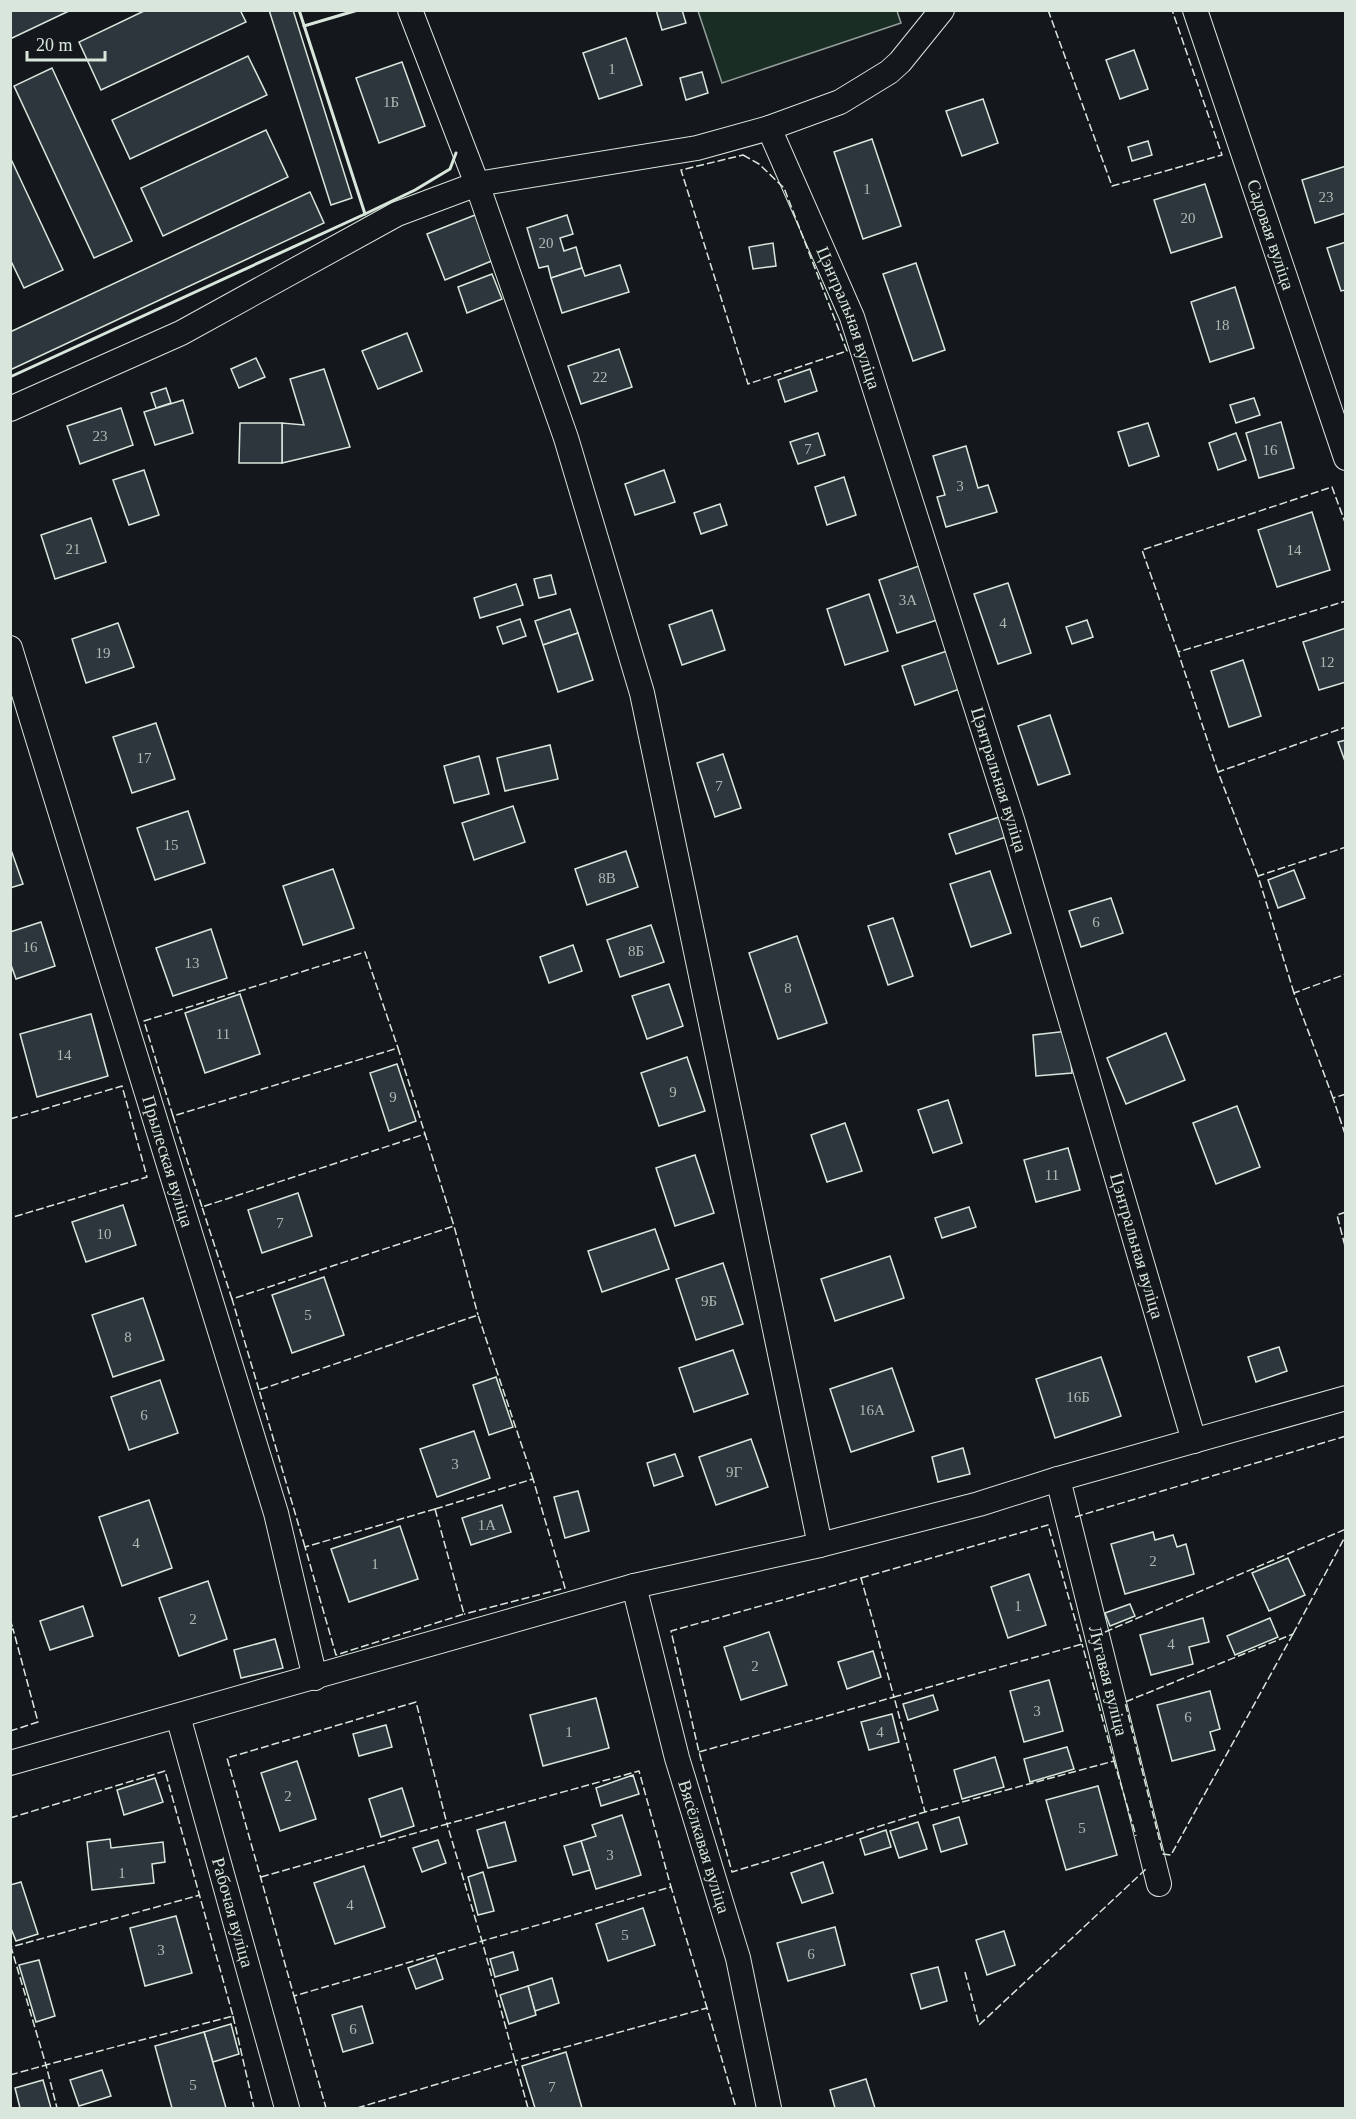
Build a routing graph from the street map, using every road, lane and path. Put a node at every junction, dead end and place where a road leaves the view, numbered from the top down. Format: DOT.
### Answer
graph roads {
  1 [pos="410,10"];
  2 [pos="942,10"];
  3 [pos="1195,10"];
  4 [pos="769,128"];
  5 [pos="477,184"];
  6 [pos="10,410"];
  7 [pos="1346,458"];
  8 [pos="10,648"];
  9 [pos="1346,1398"];
  10 [pos="1194,1441"];
  11 [pos="1058,1479"];
  12 [pos="820,1545"];
  13 [pos="634,1586"];
  14 [pos="315,1678"];
  15 [pos="177,1716"];
  16 [pos="10,1763"];
  17 [pos="1159,1884"];
  18 [pos="287,2109"];
  19 [pos="769,2109"];
  1 -- 5 [label="street"];
  2 -- 4 [label="street"];
  3 -- 7 [label="street, Садовая вуліца"];
  4 -- 5 [label="street"];
  4 -- 10 [label="street, Цэнтральная вуліца"];
  5 -- 6 [label="street"];
  5 -- 12 [label="street"];
  8 -- 14 [label="street, Прылеская вуліца"];
  9 -- 10 [label="street"];
  10 -- 11 [label="street"];
  11 -- 12 [label="street"];
  11 -- 17 [label="street, Лугавая вуліца"];
  12 -- 13 [label="street"];
  13 -- 14 [label="street"];
  13 -- 19 [label="street, Вясёлкавая вуліца"];
  14 -- 15 [label="street"];
  15 -- 16 [label="street"];
  15 -- 18 [label="street, Рабочая вуліца"];
}
